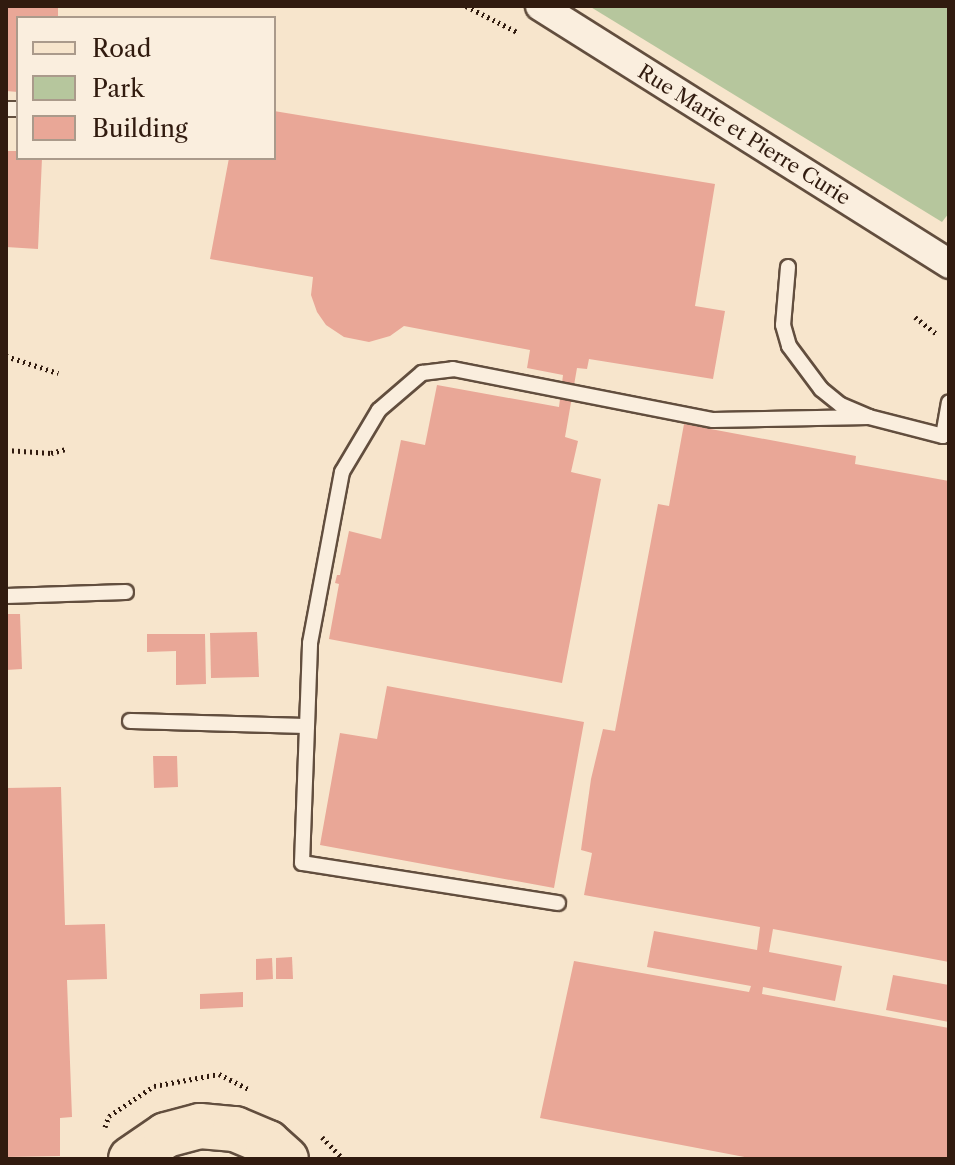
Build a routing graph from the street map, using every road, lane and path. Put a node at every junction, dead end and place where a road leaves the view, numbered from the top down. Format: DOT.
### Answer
graph roads {
  1 [pos="540,6"];
  2 [pos="949,264"];
  3 [pos="788,267"];
  4 [pos="915,317"];
  5 [pos="938,335"];
  6 [pos="6,356"];
  7 [pos="58,373"];
  8 [pos="949,403"];
  9 [pos="869,417"];
  10 [pos="946,437"];
  11 [pos="66,449"];
  12 [pos="6,450"];
  13 [pos="126,592"];
  14 [pos="6,596"];
  15 [pos="130,721"];
  16 [pos="307,726"];
  17 [pos="558,903"];
  18 [pos="131,1159"];
  19 [pos="286,1159"];
  1 -- 2 [label="street, Rue Marie et Pierre Curie"];
  3 -- 9 [label="lane"];
  4 -- 5 [label="path"];
  6 -- 7 [label="path"];
  8 -- 10 [label="lane"];
  9 -- 10 [label="lane"];
  9 -- 16 [label="lane"];
  11 -- 12 [label="path"];
  13 -- 14 [label="lane"];
  15 -- 16 [label="lane"];
  16 -- 17 [label="lane"];
  18 -- 19 [label="main road"];
}
